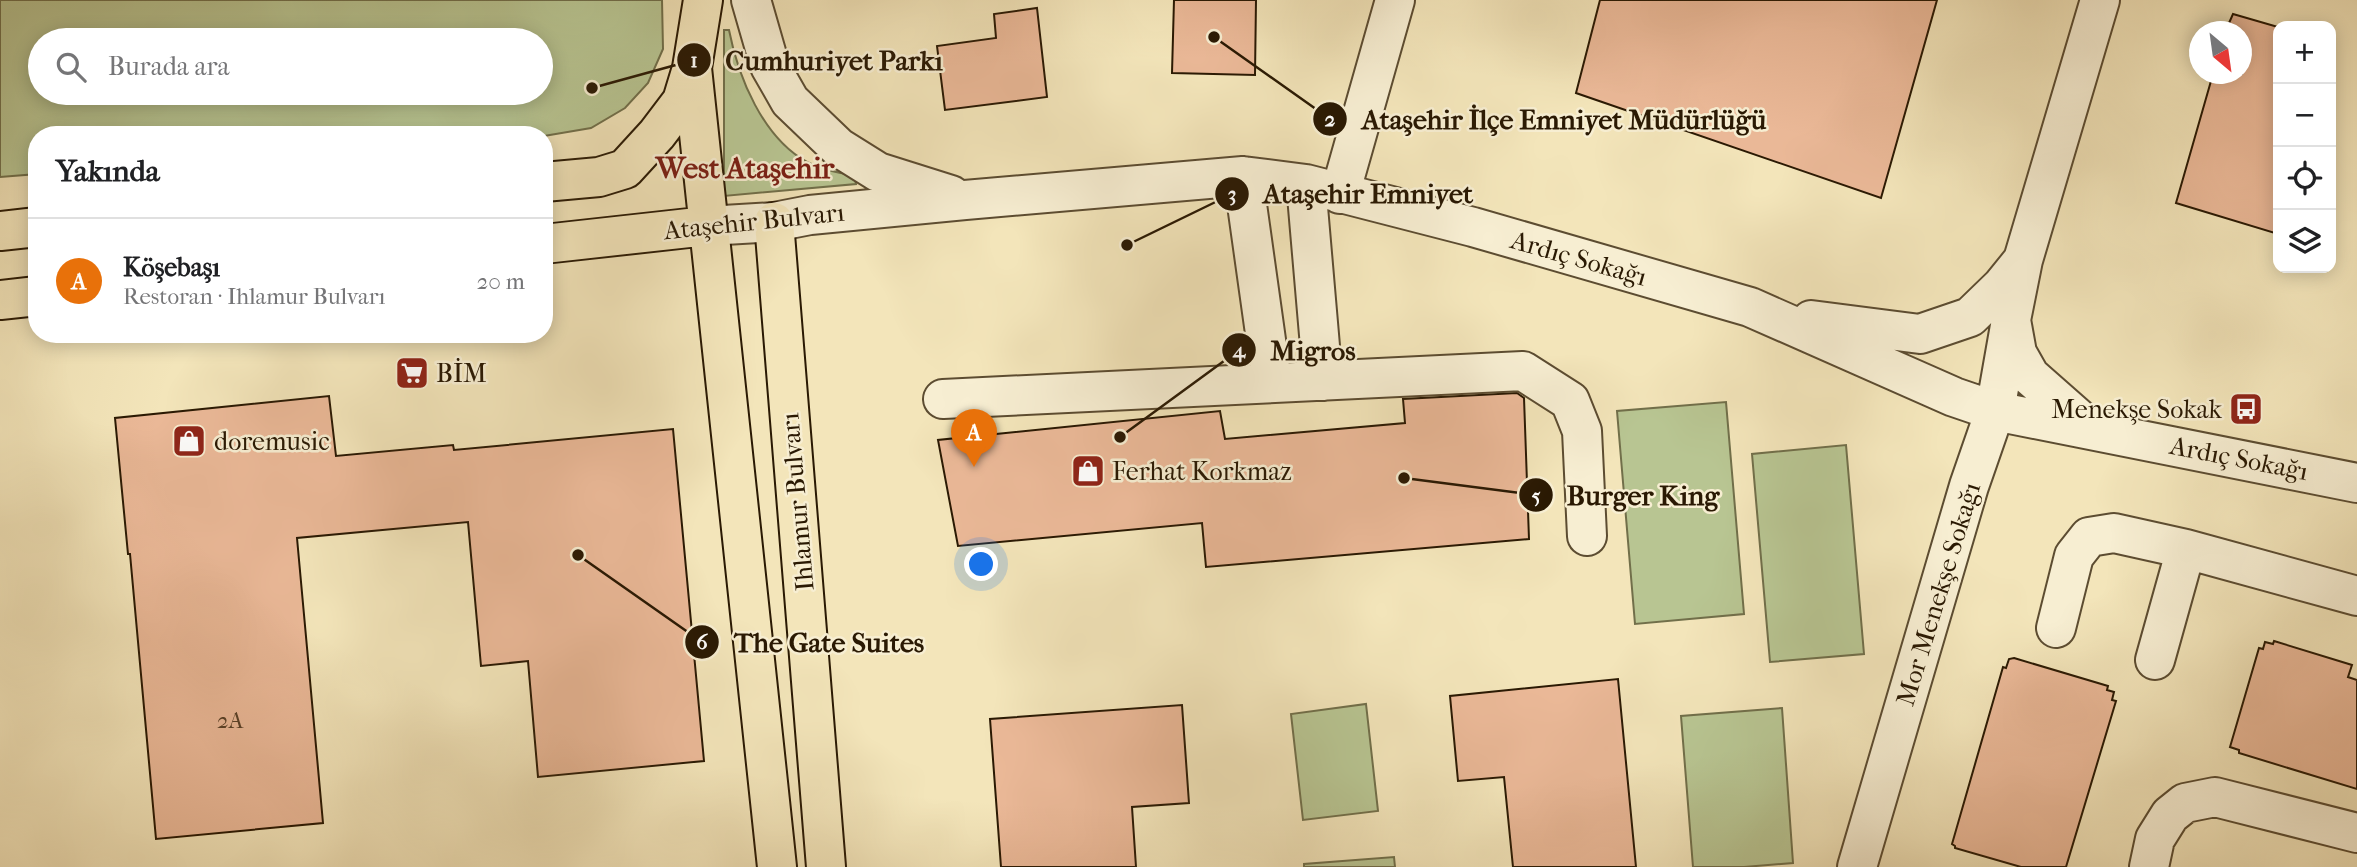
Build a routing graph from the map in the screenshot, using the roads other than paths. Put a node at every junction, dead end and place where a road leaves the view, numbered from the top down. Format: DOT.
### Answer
graph roads {
  1 [pos="703,0"];
  2 [pos="751,0"];
  3 [pos="1395,0"];
  4 [pos="2100,0"];
  5 [pos="692,68"];
  6 [pos="1243,176"];
  7 [pos="553,180"];
  8 [pos="1323,189"];
  9 [pos="965,200"];
  10 [pos="774,222"];
  11 [pos="707,226"];
  12 [pos="28,228"];
  13 [pos="0,231"];
  14 [pos="553,243"];
  15 [pos="2023,260"];
  16 [pos="28,297"];
  17 [pos="0,300"];
  18 [pos="1768,314"];
  19 [pos="2011,320"];
  20 [pos="1323,381"];
  21 [pos="1272,383"];
  22 [pos="943,399"];
  23 [pos="1995,411"];
  24 [pos="2089,428"];
  25 [pos="2357,482"];
  26 [pos="1587,536"];
  27 [pos="2186,549"];
  28 [pos="2357,596"];
  29 [pos="2056,628"];
  30 [pos="2155,660"];
  31 [pos="2357,833"];
  32 [pos="777,867"];
  33 [pos="826,867"];
  34 [pos="1857,867"];
  35 [pos="2149,867"];
  1 -- 5 [label="main road"];
  2 -- 9 [label="street, Ardıç Sokağı"];
  3 -- 8 [label="street"];
  4 -- 15 [label="street, Mor Menekşe Sokağı"];
  5 -- 7 [label="main road"];
  5 -- 11 [label="main road"];
  6 -- 8 [label="street, Ardıç Sokağı"];
  6 -- 9 [label="street, Ardıç Sokağı"];
  6 -- 21 [label="street"];
  8 -- 18 [label="street, Ardıç Sokağı"];
  8 -- 20 [label="street"];
  9 -- 10 [label="street, Ataşehir Bulvarı"];
  10 -- 11 [label="street, Ataşehir Bulvarı"];
  10 -- 33 [label="main road, Ihlamur Bulvarı"];
  11 -- 14 [label="main road, Ataşehir Bulvarı"];
  11 -- 32 [label="main road"];
  12 -- 13 [label="main road"];
  15 -- 18 [label="street"];
  15 -- 19 [label="street, Mor Menekşe Sokağı"];
  16 -- 17 [label="main road"];
  18 -- 23 [label="street, Ardıç Sokağı"];
  19 -- 23 [label="street, Mor Menekşe Sokağı"];
  19 -- 24 [label="street, Mor Menekşe Sokağı"];
  20 -- 21 [label="street"];
  20 -- 26 [label="street"];
  21 -- 22 [label="street"];
  23 -- 24 [label="street, Ardıç Sokağı"];
  23 -- 34 [label="street, Mor Menekşe Sokağı"];
  24 -- 25 [label="street, Ardıç Sokağı"];
  27 -- 28 [label="street"];
  27 -- 29 [label="street"];
  27 -- 30 [label="street"];
  31 -- 35 [label="street"];
}
